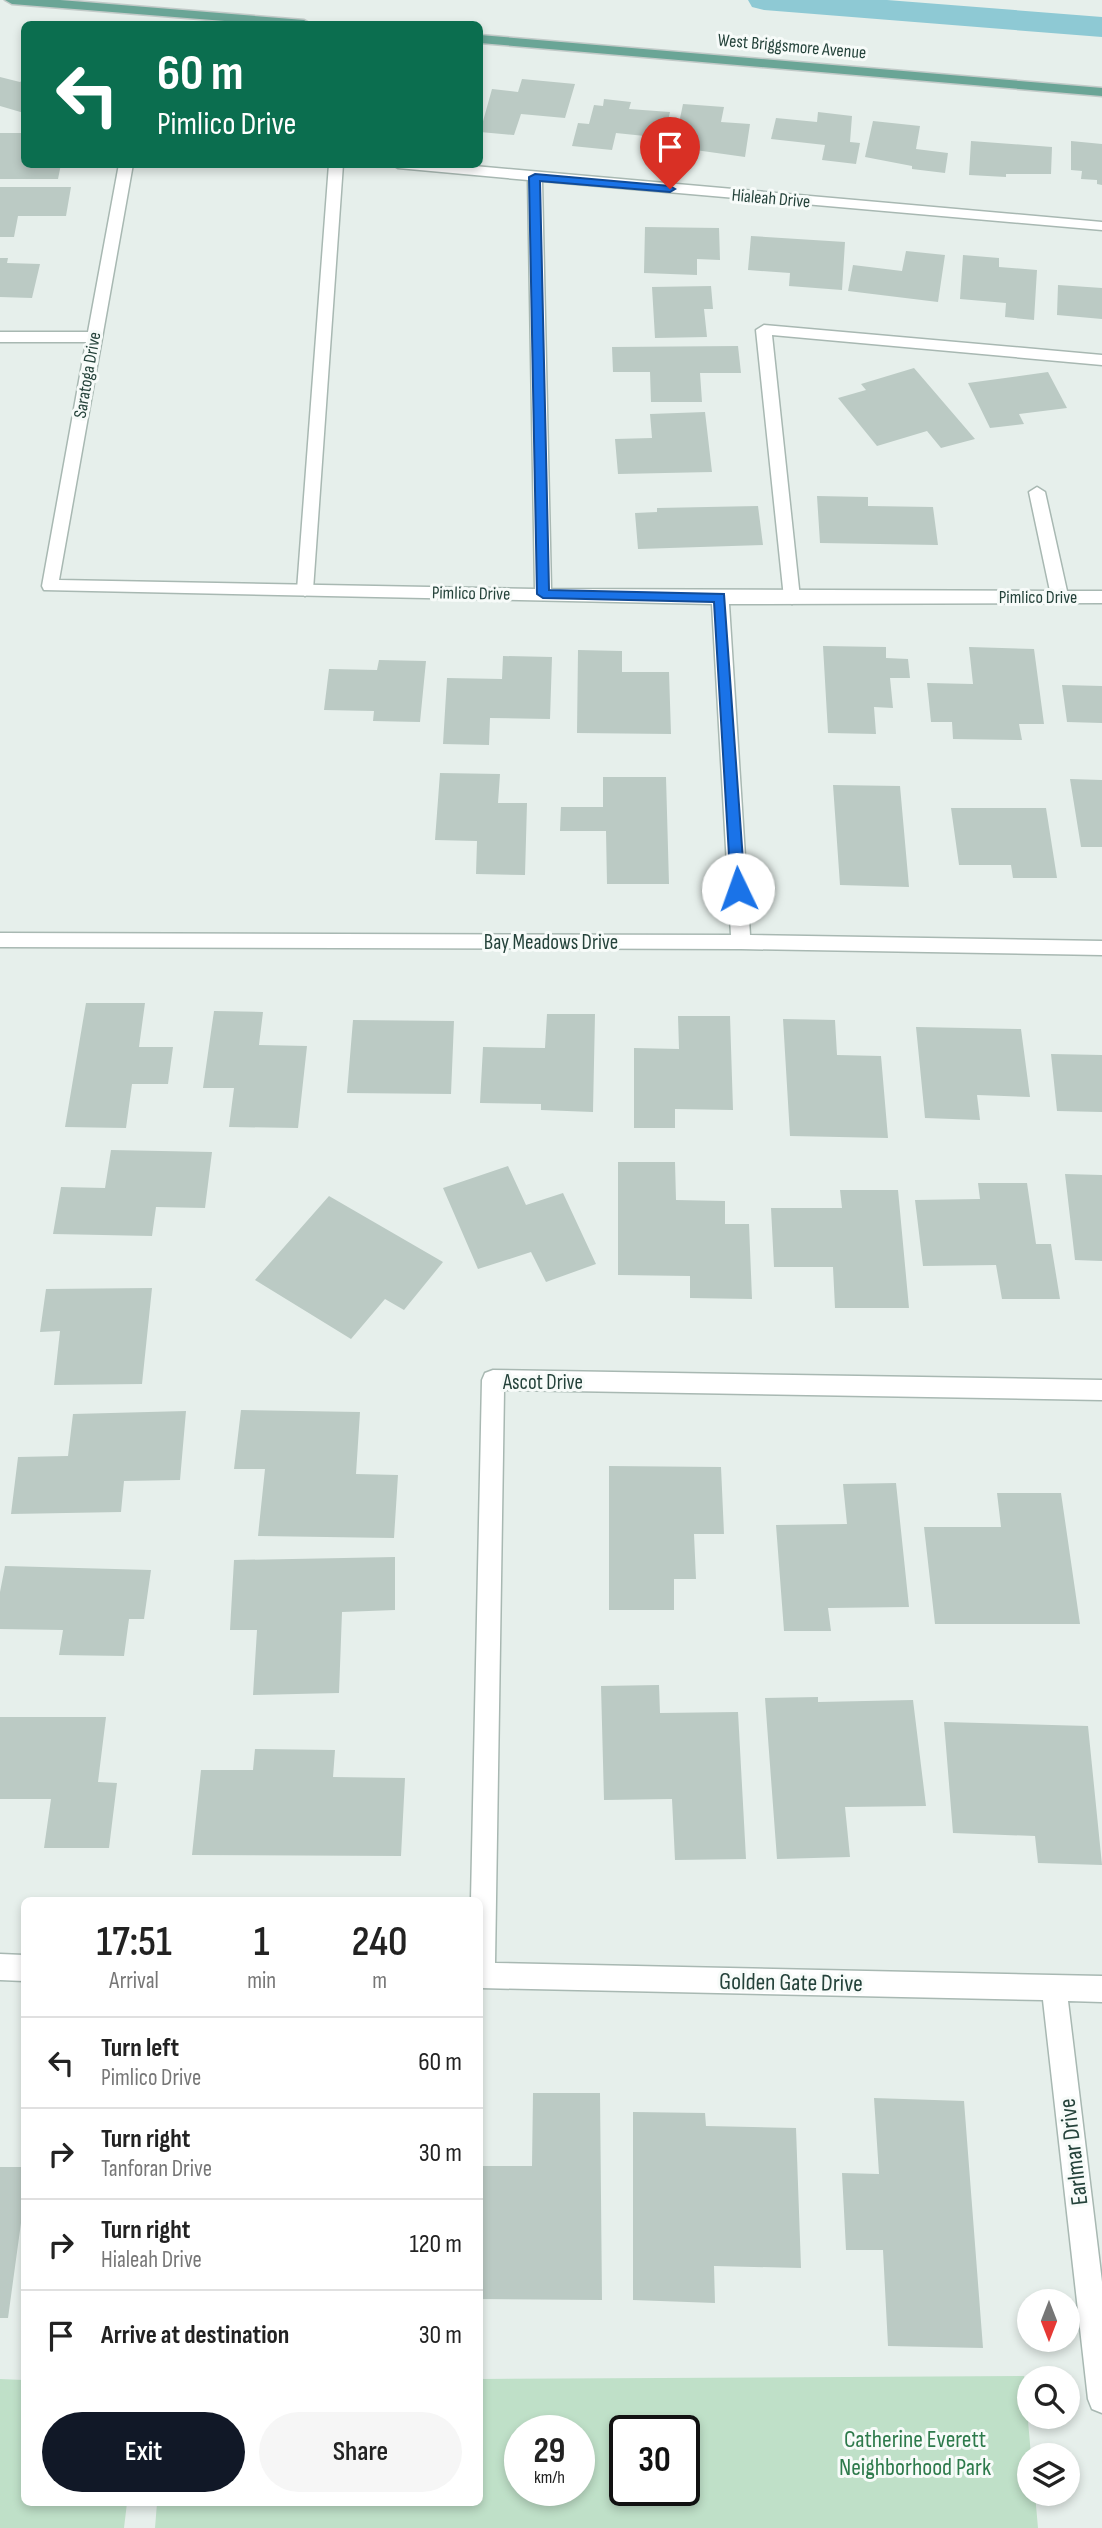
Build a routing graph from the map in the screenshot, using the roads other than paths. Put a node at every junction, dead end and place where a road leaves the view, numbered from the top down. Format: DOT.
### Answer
graph roads {
  1 [pos="12,0"];
  2 [pos="268,21"];
  3 [pos="483,39"];
  4 [pos="1102,92"];
  5 [pos="125,168"];
  6 [pos="336,168"];
  7 [pos="440,168"];
  8 [pos="535,177"];
  9 [pos="1102,226"];
  10 [pos="0,337"];
  11 [pos="94,337"];
  12 [pos="1102,360"];
  13 [pos="1037,492"];
  14 [pos="50,586"];
  15 [pos="304,590"];
  16 [pos="543,594"];
  17 [pos="720,597"];
  18 [pos="792,597"];
  19 [pos="1060,597"];
  20 [pos="1102,597"];
  21 [pos="0,940"];
  22 [pos="741,942"];
  23 [pos="1102,948"];
  24 [pos="1102,1390"];
  25 [pos="483,1897"];
  26 [pos="0,1967"];
  27 [pos="21,1968"];
  28 [pos="483,1975"];
  29 [pos="1054,1989"];
  30 [pos="1102,1989"];
  31 [pos="1102,2399"];
  1 -- 2 [label="main road"];
  3 -- 4 [label="main road, West Briggsmore Avenue"];
  5 -- 11 [label="street, Saratoga Drive"];
  6 -- 15 [label="street"];
  7 -- 8 [label="street, Hialeah Drive"];
  8 -- 9 [label="street, Hialeah Drive"];
  8 -- 16 [label="street"];
  10 -- 11 [label="street"];
  11 -- 14 [label="street, Saratoga Drive"];
  12 -- 18 [label="street"];
  13 -- 19 [label="street"];
  14 -- 15 [label="street, Pimlico Drive"];
  15 -- 16 [label="street, Pimlico Drive"];
  16 -- 17 [label="street, Pimlico Drive"];
  17 -- 18 [label="street, Pimlico Drive"];
  17 -- 22 [label="street"];
  18 -- 19 [label="street, Pimlico Drive"];
  19 -- 20 [label="street, Pimlico Drive"];
  21 -- 22 [label="street, Bay Meadows Drive"];
  22 -- 23 [label="street, Bay Meadows Drive"];
  24 -- 25 [label="street, Ascot Drive"];
  26 -- 27 [label="street"];
  28 -- 29 [label="street, Golden Gate Drive"];
  29 -- 30 [label="street, Golden Gate Drive"];
  29 -- 31 [label="street, Earlmar Drive"];
}
